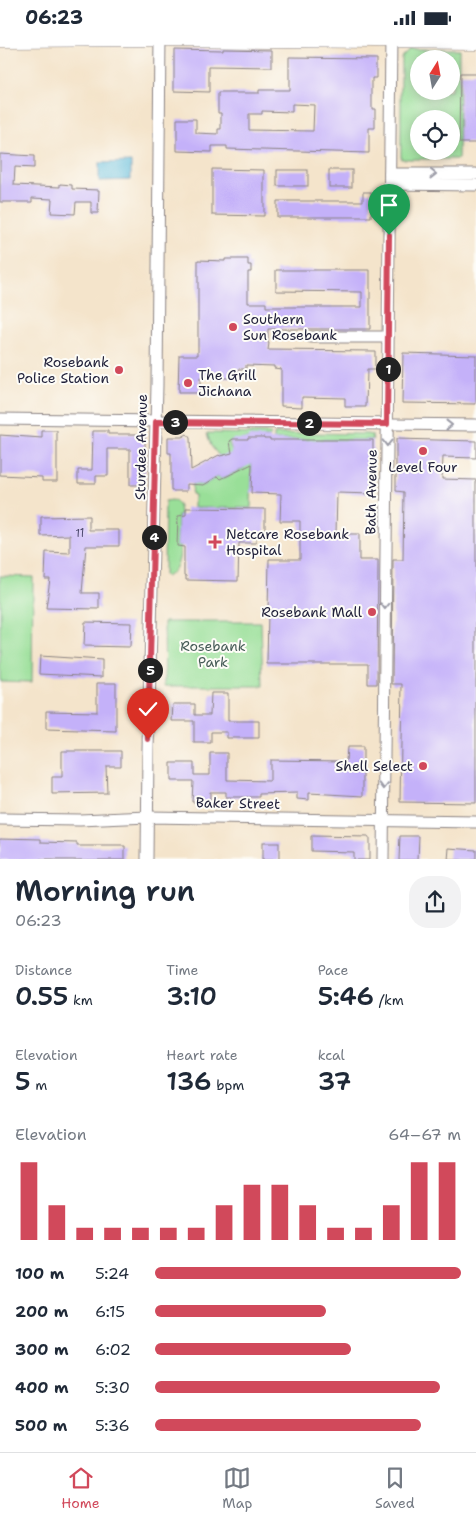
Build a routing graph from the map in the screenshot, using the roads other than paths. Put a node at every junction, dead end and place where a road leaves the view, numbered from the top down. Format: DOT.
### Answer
graph roads {
  1 [pos="160,36"];
  2 [pos="391,37"];
  3 [pos="0,38"];
  4 [pos="476,40"];
  5 [pos="476,175"];
  6 [pos="390,179"];
  7 [pos="476,185"];
  8 [pos="312,337"];
  9 [pos="388,337"];
  10 [pos="0,419"];
  11 [pos="156,422"];
  12 [pos="387,424"];
  13 [pos="476,425"];
  14 [pos="148,817"];
  15 [pos="0,819"];
  16 [pos="383,820"];
  17 [pos="476,822"];
  18 [pos="147,859"];
  19 [pos="383,859"];
  1 -- 2 [label="main road"];
  1 -- 3 [label="main road"];
  1 -- 11 [label="street, Sturdee Avenue"];
  2 -- 4 [label="main road"];
  2 -- 6 [label="street, Bath Avenue"];
  6 -- 5 [label="street, one-way"];
  6 -- 7 [label="street"];
  6 -- 9 [label="street, Bath Avenue"];
  8 -- 9 [label="street"];
  9 -- 12 [label="street, Bath Avenue"];
  10 -- 11 [label="street"];
  11 -- 12 [label="street"];
  11 -- 14 [label="street, Sturdee Avenue"];
  12 -- 13 [label="street, one-way"];
  12 -- 16 [label="street, Bath Avenue, one-way"];
  14 -- 15 [label="street, Baker Street"];
  14 -- 16 [label="street, Baker Street"];
  14 -- 18 [label="street, Sturdee Avenue"];
  16 -- 17 [label="street, Baker Street"];
  16 -- 19 [label="street, Bath Avenue"];
}
